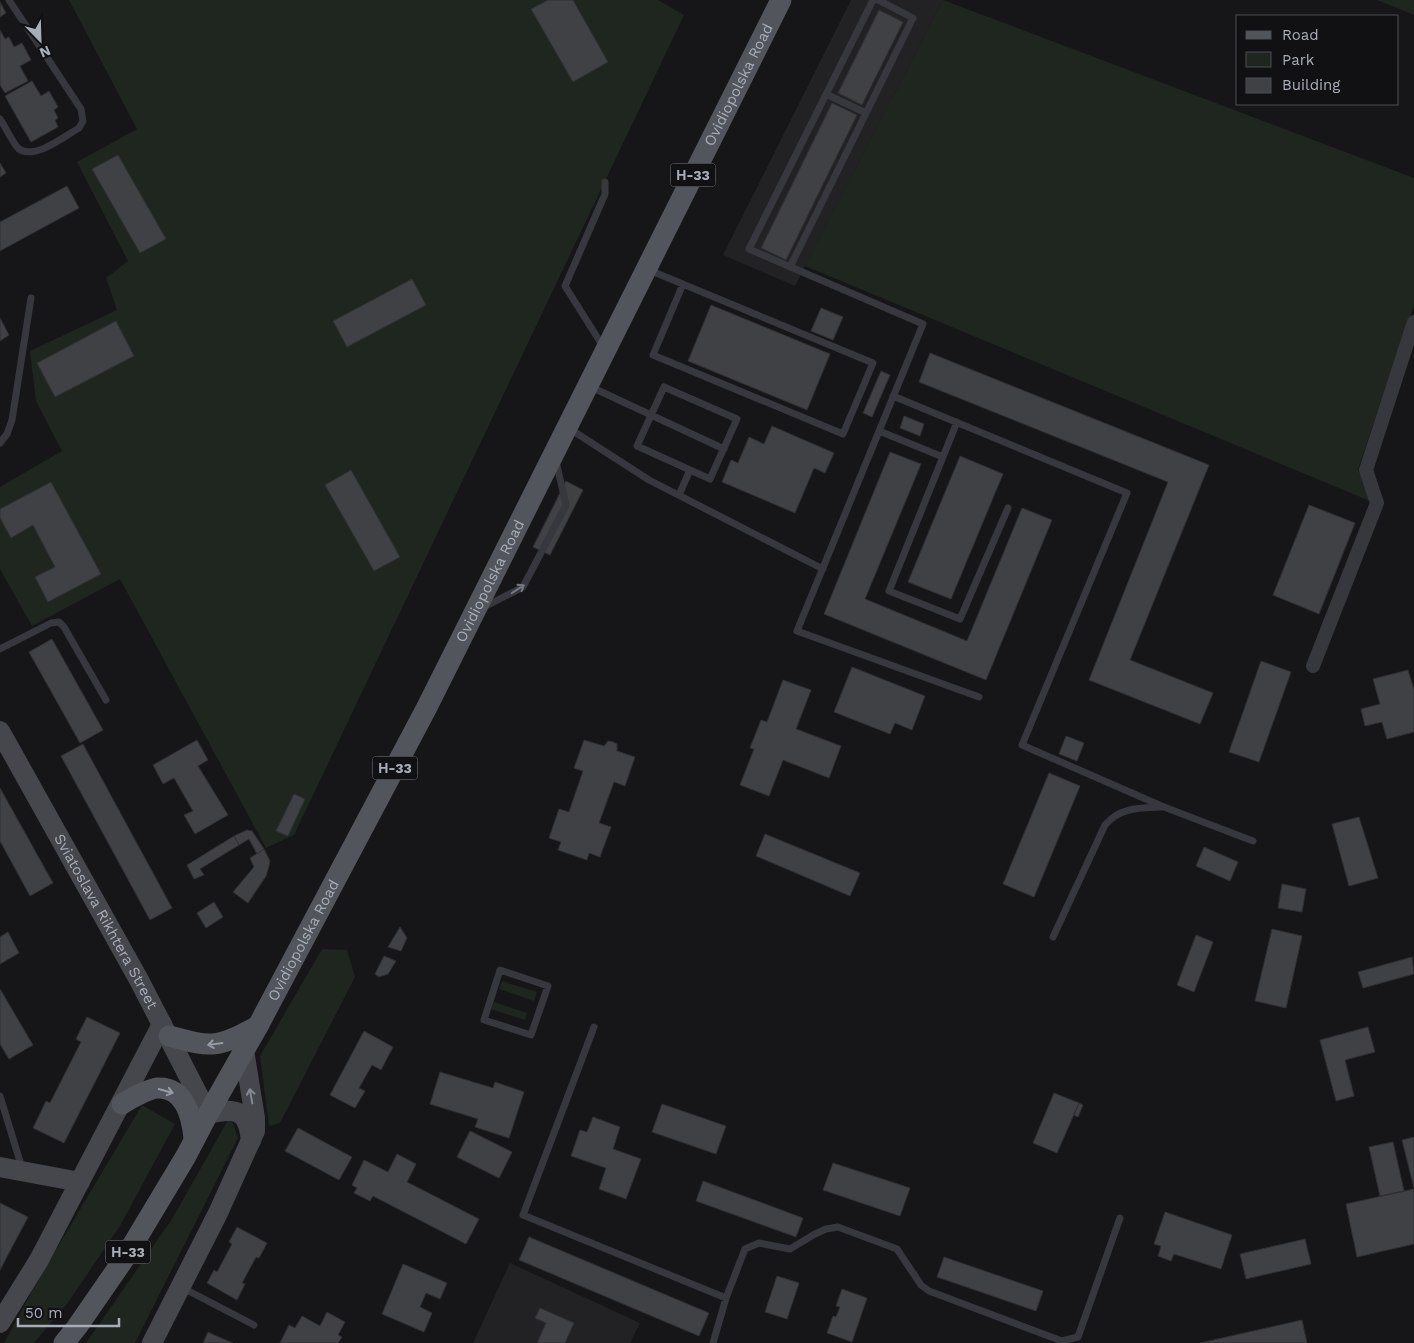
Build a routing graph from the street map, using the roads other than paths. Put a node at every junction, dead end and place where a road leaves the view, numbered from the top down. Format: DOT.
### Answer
graph roads {
  1 [pos="9,0"];
  2 [pos="873,0"];
  3 [pos="878,0"];
  4 [pos="777,4"];
  5 [pos="826,94"];
  6 [pos="866,113"];
  7 [pos="0,119"];
  8 [pos="605,182"];
  9 [pos="790,267"];
  10 [pos="646,269"];
  11 [pos="683,284"];
  12 [pos="31,298"];
  13 [pos="1414,322"];
  14 [pos="605,350"];
  15 [pos="588,386"];
  16 [pos="893,396"];
  17 [pos="652,416"];
  18 [pos="957,422"];
  19 [pos="567,427"];
  20 [pos="879,431"];
  21 [pos="0,443"];
  22 [pos="724,449"];
  23 [pos="554,454"];
  24 [pos="943,457"];
  25 [pos="690,470"];
  26 [pos="679,495"];
  27 [pos="1008,508"];
  28 [pos="823,569"];
  29 [pos="475,612"];
  30 [pos="0,649"];
  31 [pos="1313,666"];
  32 [pos="979,698"];
  33 [pos="106,700"];
  34 [pos="0,731"];
  35 [pos="1164,807"];
  36 [pos="1253,841"];
  37 [pos="1053,937"];
  38 [pos="548,986"];
  39 [pos="258,1026"];
  40 [pos="594,1026"];
  41 [pos="166,1030"];
  42 [pos="244,1050"];
  43 [pos="0,1096"];
  44 [pos="122,1104"];
  45 [pos="208,1114"];
  46 [pos="251,1141"];
  47 [pos="190,1147"];
  48 [pos="0,1167"];
  49 [pos="23,1171"];
  50 [pos="80,1182"];
  51 [pos="1120,1218"];
  52 [pos="180,1286"];
  53 [pos="726,1298"];
  54 [pos="0,1323"];
  55 [pos="254,1324"];
  56 [pos="64,1343"];
  57 [pos="152,1343"];
  58 [pos="713,1343"];
  1 -- 7 [label="lane"];
  2 -- 5 [label="lane"];
  3 -- 6 [label="lane"];
  4 -- 10 [label="main road, Ovidiopolska Road / Н-33"];
  5 -- 6 [label="lane"];
  5 -- 9 [label="lane"];
  6 -- 9 [label="lane"];
  8 -- 14 [label="lane"];
  9 -- 16 [label="lane"];
  10 -- 11 [label="lane"];
  10 -- 14 [label="main road, Ovidiopolska Road / Н-33"];
  11 -- 11 [label="lane"];
  12 -- 21 [label="lane"];
  13 -- 31 [label="street"];
  14 -- 15 [label="main road, Ovidiopolska Road / Н-33"];
  15 -- 17 [label="lane"];
  15 -- 19 [label="main road, Ovidiopolska Road / Н-33"];
  16 -- 18 [label="lane"];
  16 -- 20 [label="lane"];
  17 -- 22 [label="lane"];
  17 -- 22 [label="lane"];
  17 -- 25 [label="lane"];
  18 -- 24 [label="lane"];
  18 -- 35 [label="lane"];
  19 -- 23 [label="main road, Ovidiopolska Road / Н-33"];
  19 -- 26 [label="lane"];
  20 -- 24 [label="lane"];
  20 -- 28 [label="lane"];
  22 -- 25 [label="lane"];
  23 -- 29 [label="main road, Ovidiopolska Road / Н-33"];
  29 -- 23 [label="lane, one-way"];
  24 -- 27 [label="lane"];
  25 -- 26 [label="lane"];
  26 -- 28 [label="lane"];
  28 -- 32 [label="lane"];
  29 -- 39 [label="main road, Ovidiopolska Road / Н-33"];
  30 -- 33 [label="lane"];
  34 -- 41 [label="street, Sviatoslava Rikhtera Street"];
  35 -- 36 [label="lane"];
  35 -- 37 [label="lane"];
  38 -- 38 [label="lane"];
  39 -- 41 [label="main road, one-way"];
  39 -- 42 [label="main road, Ovidiopolska Road / Н-33"];
  40 -- 53 [label="lane"];
  41 -- 44 [label="street"];
  41 -- 45 [label="street, Sviatoslava Rikhtera Street"];
  42 -- 45 [label="main road, Ovidiopolska Road / Н-33"];
  46 -- 42 [label="street, one-way"];
  43 -- 49 [label="lane"];
  44 -- 47 [label="main road, one-way"];
  44 -- 50 [label="street"];
  45 -- 46 [label="street"];
  45 -- 47 [label="main road, Ovidiopolska Road / Н-33"];
  46 -- 52 [label="street"];
  47 -- 56 [label="main road, Н-33"];
  48 -- 49 [label="street"];
  49 -- 50 [label="street"];
  50 -- 54 [label="street"];
  51 -- 53 [label="lane"];
  52 -- 55 [label="lane"];
  52 -- 57 [label="street"];
  53 -- 58 [label="lane"];
}
